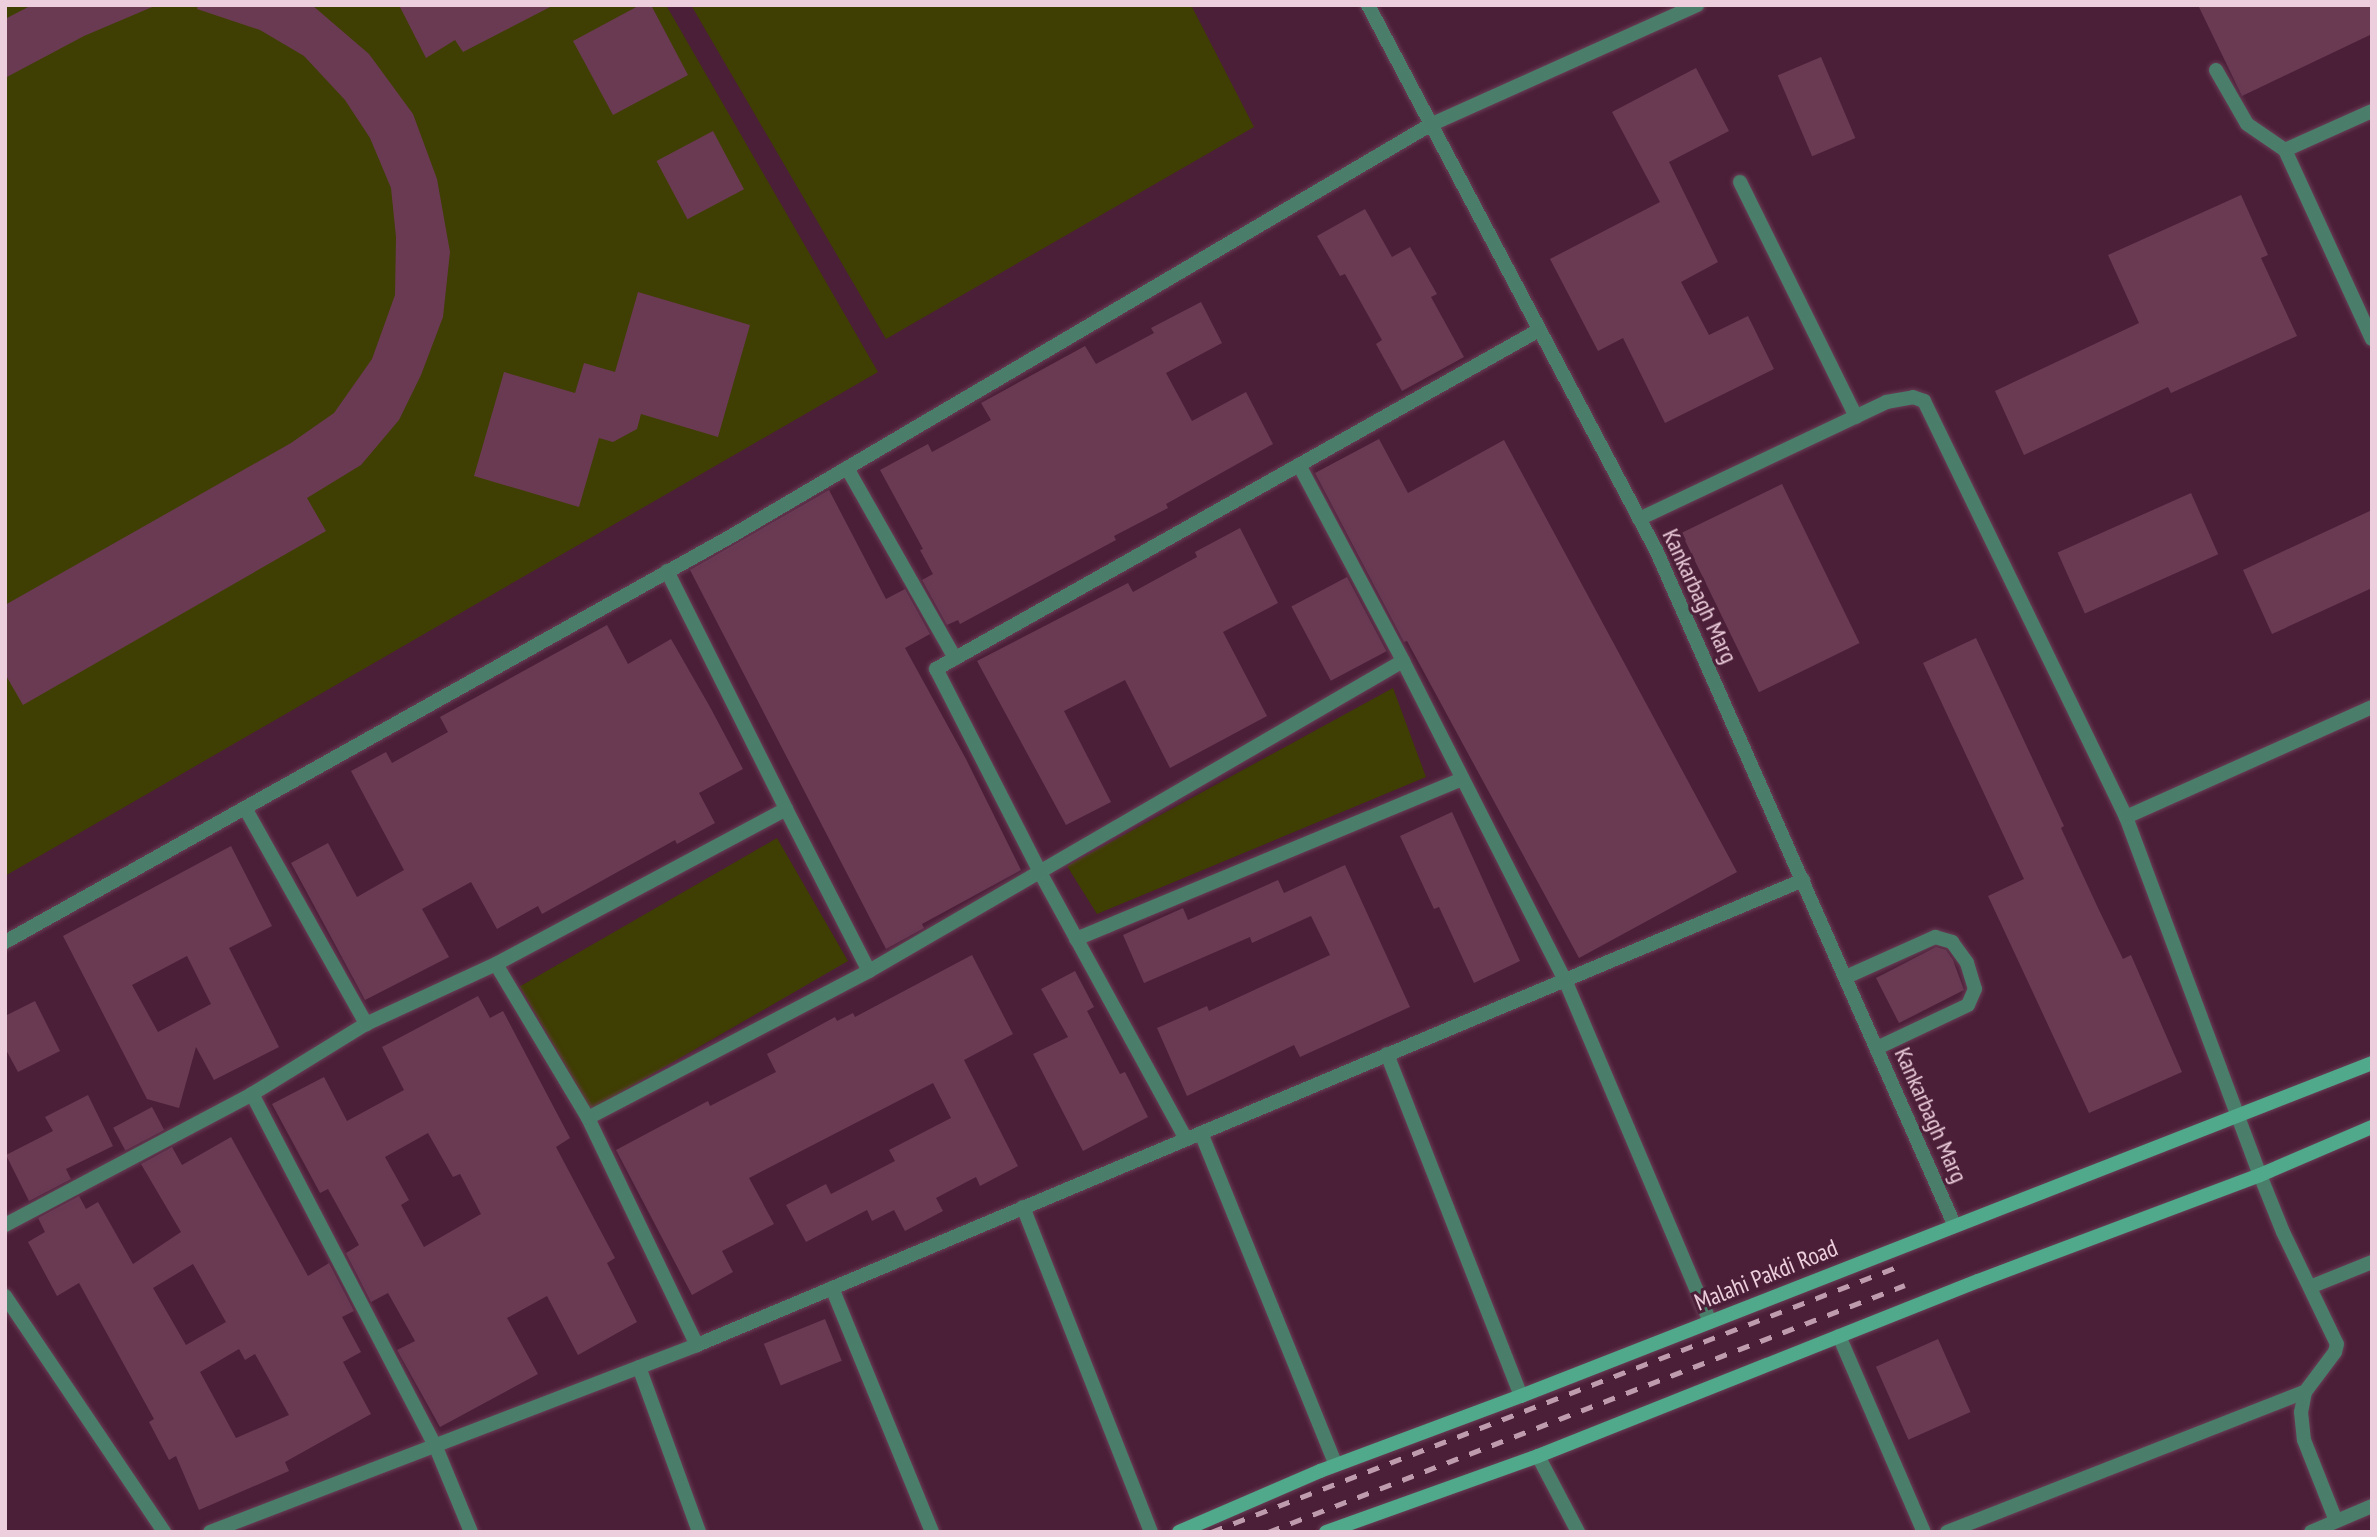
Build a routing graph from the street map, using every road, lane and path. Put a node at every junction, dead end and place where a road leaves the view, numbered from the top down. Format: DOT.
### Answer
graph roads {
  1 [pos="1368,5"];
  2 [pos="1697,5"];
  3 [pos="2216,70"];
  4 [pos="2372,111"];
  5 [pos="1430,125"];
  6 [pos="2286,150"];
  7 [pos="1740,181"];
  8 [pos="1539,330"];
  9 [pos="2372,339"];
  10 [pos="1856,417"];
  11 [pos="1299,465"];
  12 [pos="847,468"];
  13 [pos="1639,519"];
  14 [pos="667,571"];
  15 [pos="954,658"];
  16 [pos="1403,662"];
  17 [pos="2372,707"];
  18 [pos="1462,779"];
  19 [pos="245,808"];
  20 [pos="786,809"];
  21 [pos="2126,817"];
  22 [pos="1040,872"];
  23 [pos="1803,880"];
  24 [pos="1076,939"];
  25 [pos="5,942"];
  26 [pos="496,964"];
  27 [pos="869,971"];
  28 [pos="1846,977"];
  29 [pos="1565,980"];
  30 [pos="366,1024"];
  31 [pos="1877,1048"];
  32 [pos="1387,1054"];
  33 [pos="2372,1063"];
  34 [pos="252,1094"];
  35 [pos="2239,1115"];
  36 [pos="588,1118"];
  37 [pos="2372,1127"];
  38 [pos="1201,1133"];
  39 [pos="1186,1139"];
  40 [pos="2260,1175"];
  41 [pos="1023,1208"];
  42 [pos="1954,1224"];
  43 [pos="5,1226"];
  44 [pos="2372,1262"];
  45 [pos="2310,1287"];
  46 [pos="832,1288"];
  47 [pos="5,1296"];
  48 [pos="1710,1322"];
  49 [pos="1839,1336"];
  50 [pos="697,1345"];
  51 [pos="639,1367"];
  52 [pos="2305,1392"];
  53 [pos="1521,1396"];
  54 [pos="435,1445"];
  55 [pos="1538,1456"];
  56 [pos="1336,1465"];
  57 [pos="2372,1506"];
  58 [pos="2336,1521"];
  59 [pos="164,1532"];
  60 [pos="209,1532"];
  61 [pos="471,1532"];
  62 [pos="699,1532"];
  63 [pos="932,1532"];
  64 [pos="1151,1532"];
  65 [pos="1179,1532"];
  66 [pos="1326,1532"];
  67 [pos="1578,1532"];
  68 [pos="1924,1532"];
  69 [pos="1947,1532"];
  70 [pos="2311,1532"];
  1 -- 5 [label="street, Kankarbagh Marg"];
  2 -- 5 [label="street"];
  3 -- 6 [label="street"];
  4 -- 6 [label="street"];
  5 -- 8 [label="street, Kankarbagh Marg"];
  5 -- 12 [label="street"];
  6 -- 9 [label="street"];
  7 -- 10 [label="street"];
  8 -- 11 [label="street"];
  8 -- 13 [label="street, Kankarbagh Marg"];
  10 -- 13 [label="street"];
  10 -- 21 [label="street"];
  11 -- 15 [label="street"];
  11 -- 16 [label="street"];
  12 -- 14 [label="street"];
  12 -- 15 [label="street"];
  13 -- 23 [label="street, Kankarbagh Marg"];
  14 -- 19 [label="street"];
  14 -- 20 [label="street"];
  15 -- 22 [label="street"];
  16 -- 18 [label="street"];
  16 -- 22 [label="street"];
  17 -- 21 [label="street"];
  18 -- 24 [label="street"];
  18 -- 29 [label="street"];
  19 -- 25 [label="street"];
  19 -- 30 [label="street"];
  20 -- 26 [label="street"];
  20 -- 27 [label="street"];
  21 -- 35 [label="street"];
  22 -- 24 [label="street"];
  22 -- 27 [label="street"];
  23 -- 28 [label="street, Kankarbagh Marg"];
  23 -- 29 [label="street"];
  24 -- 39 [label="street"];
  26 -- 30 [label="street"];
  26 -- 36 [label="street"];
  27 -- 36 [label="street"];
  28 -- 31 [label="street, Kankarbagh Marg"];
  28 -- 31 [label="street"];
  29 -- 32 [label="street"];
  29 -- 48 [label="street"];
  30 -- 34 [label="street"];
  31 -- 42 [label="street, Kankarbagh Marg"];
  32 -- 38 [label="street"];
  32 -- 53 [label="street"];
  33 -- 35 [label="main road, Malahi Pakdi Road"];
  34 -- 43 [label="street"];
  34 -- 54 [label="street"];
  35 -- 40 [label="street"];
  35 -- 42 [label="main road, Malahi Pakdi Road"];
  36 -- 50 [label="street"];
  37 -- 40 [label="main road"];
  38 -- 39 [label="street"];
  38 -- 56 [label="street"];
  39 -- 41 [label="street"];
  40 -- 45 [label="street"];
  40 -- 49 [label="main road"];
  41 -- 46 [label="street"];
  41 -- 64 [label="street"];
  42 -- 48 [label="main road, Malahi Pakdi Road"];
  44 -- 45 [label="street"];
  45 -- 52 [label="street"];
  46 -- 50 [label="street"];
  46 -- 63 [label="street"];
  47 -- 59 [label="street"];
  48 -- 53 [label="main road, Malahi Pakdi Road"];
  49 -- 55 [label="main road"];
  49 -- 68 [label="street"];
  50 -- 51 [label="street"];
  51 -- 54 [label="street"];
  51 -- 62 [label="street"];
  52 -- 58 [label="street"];
  52 -- 69 [label="street"];
  53 -- 56 [label="main road, Malahi Pakdi Road"];
  54 -- 60 [label="street"];
  54 -- 61 [label="street"];
  55 -- 66 [label="main road"];
  55 -- 67 [label="street"];
  56 -- 65 [label="main road, Malahi Pakdi Road"];
  57 -- 58 [label="street"];
  58 -- 70 [label="street"];
}
